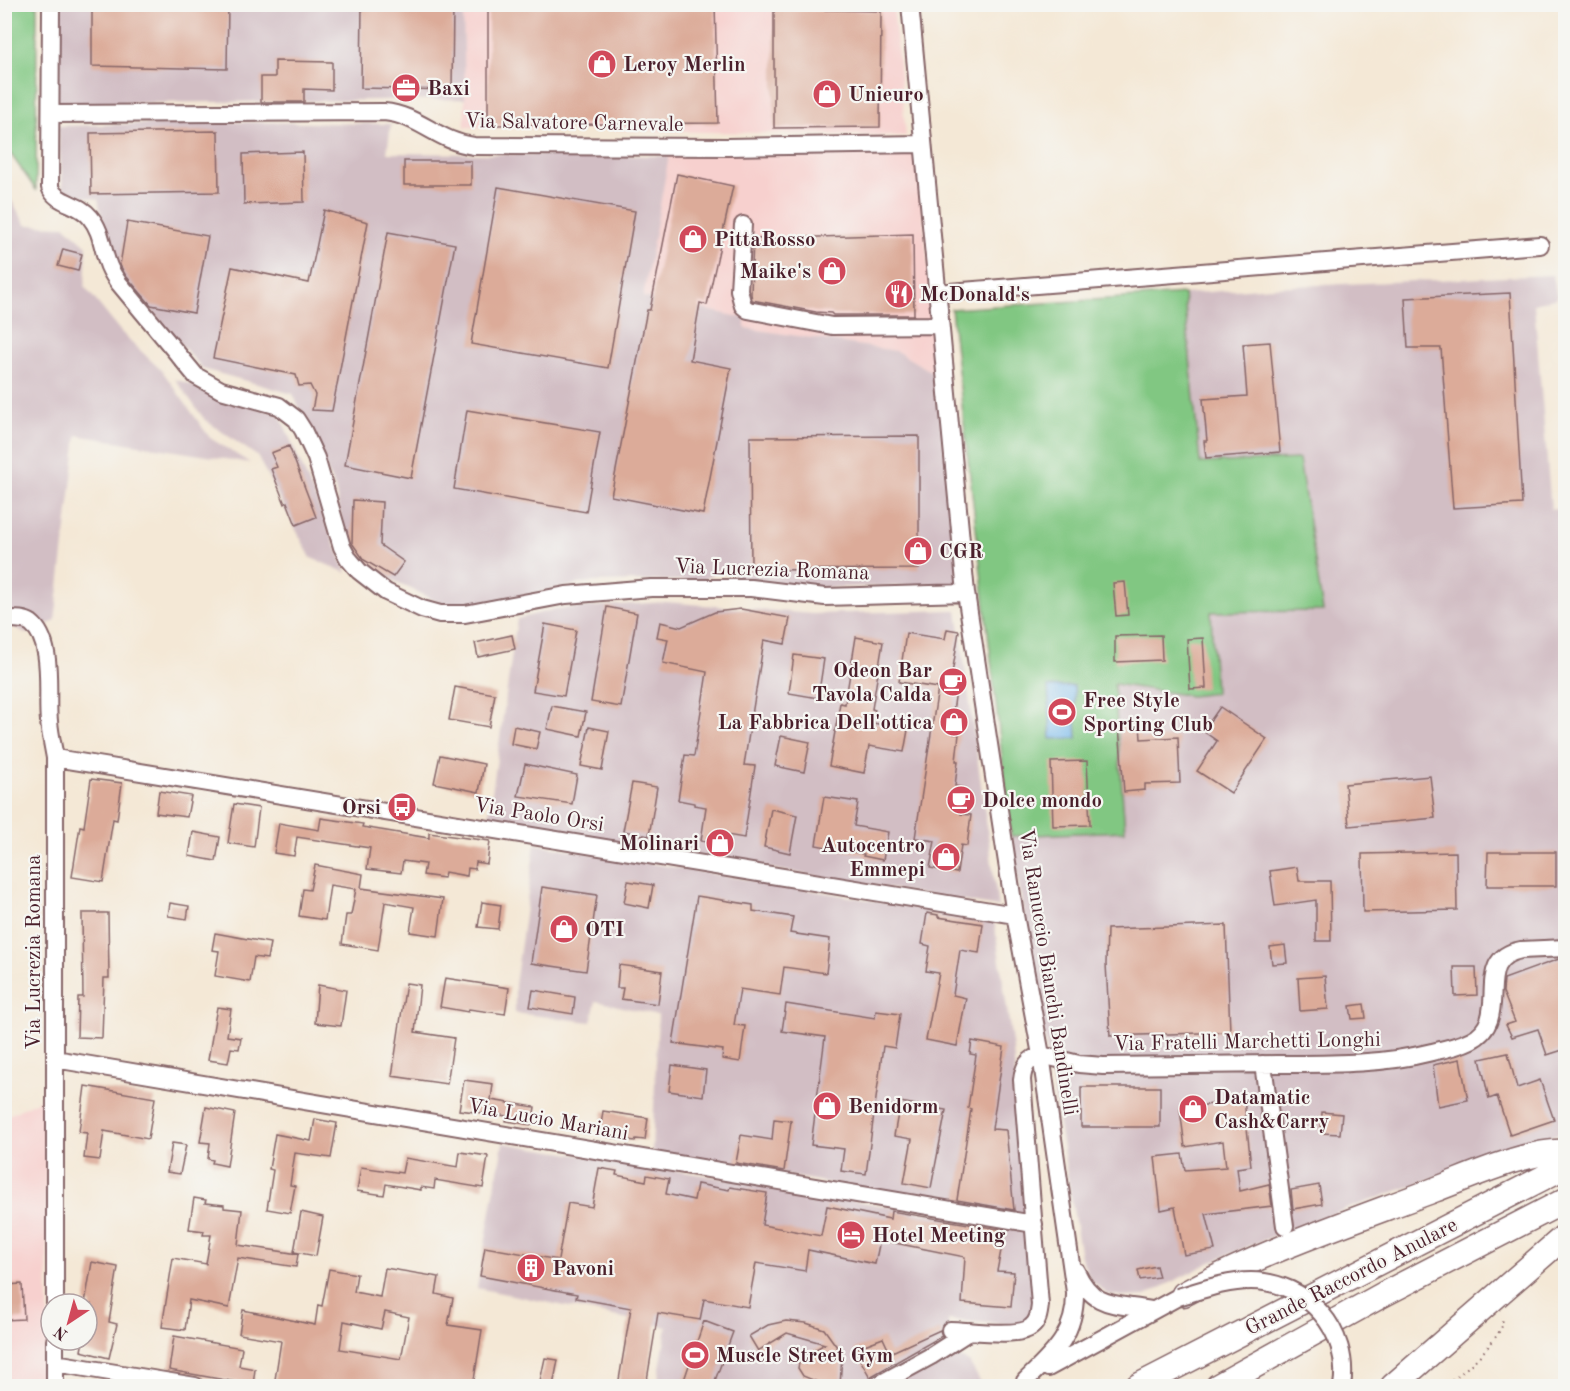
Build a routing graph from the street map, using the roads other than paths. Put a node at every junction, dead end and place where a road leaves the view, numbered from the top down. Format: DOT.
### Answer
graph roads {
  1 [pos="51,4"];
  2 [pos="910,4"];
  3 [pos="51,114"];
  4 [pos="923,144"];
  5 [pos="742,225"];
  6 [pos="1540,245"];
  7 [pos="937,293"];
  8 [pos="940,325"];
  9 [pos="966,593"];
  10 [pos="9,619"];
  11 [pos="55,758"];
  12 [pos="1016,915"];
  13 [pos="1566,948"];
  14 [pos="1041,1055"];
  15 [pos="55,1059"];
  16 [pos="1263,1064"];
  17 [pos="1566,1152"];
  18 [pos="1566,1166"];
  19 [pos="1566,1200"];
  20 [pos="1034,1224"];
  21 [pos="1285,1226"];
  22 [pos="1566,1235"];
  23 [pos="1071,1262"];
  24 [pos="55,1292"];
  25 [pos="1178,1297"];
  26 [pos="1152,1310"];
  27 [pos="950,1329"];
  28 [pos="970,1330"];
  29 [pos="55,1352"];
  30 [pos="55,1364"];
  31 [pos="1021,1384"];
  32 [pos="53,1386"];
  33 [pos="195,1386"];
  34 [pos="876,1386"];
  35 [pos="1138,1386"];
  36 [pos="1218,1386"];
  37 [pos="1342,1386"];
  38 [pos="1393,1386"];
  1 -- 3 [label="street, Via Lucrezia Romana"];
  2 -- 4 [label="street, Via Ranuccio Bianchi Bandinelli"];
  3 -- 4 [label="street, Via Salvatore Carnevale"];
  3 -- 9 [label="street, Via Lucrezia Romana"];
  4 -- 7 [label="street, Via Ranuccio Bianchi Bandinelli"];
  5 -- 8 [label="street"];
  6 -- 7 [label="street"];
  7 -- 8 [label="street, Via Ranuccio Bianchi Bandinelli"];
  8 -- 9 [label="street, Via Ranuccio Bianchi Bandinelli"];
  9 -- 12 [label="street, Via Ranuccio Bianchi Bandinelli"];
  10 -- 11 [label="street, Via Lucrezia Romana"];
  11 -- 12 [label="street, Via Paolo Orsi"];
  11 -- 15 [label="street, Via Lucrezia Romana"];
  12 -- 14 [label="street, Via Ranuccio Bianchi Bandinelli"];
  13 -- 16 [label="street, Via Fratelli Marchetti Longhi"];
  14 -- 16 [label="street, Via Fratelli Marchetti Longhi"];
  14 -- 20 [label="street"];
  14 -- 23 [label="street, Via Ranuccio Bianchi Bandinelli"];
  15 -- 20 [label="street, Via Lucio Mariani"];
  15 -- 24 [label="street, Via Lucrezia Romana"];
  16 -- 21 [label="street"];
  17 -- 25 [label="highway, bridge"];
  18 -- 35 [label="highway, Grande Raccordo Anulare"];
  19 -- 36 [label="highway, Grande Raccordo Anulare"];
  20 -- 28 [label="street"];
  22 -- 38 [label="highway"];
  23 -- 26 [label="street"];
  23 -- 31 [label="street, Via Ranuccio Bianchi Bandinelli"];
  25 -- 26 [label="street"];
  25 -- 37 [label="street, bridge"];
  26 -- 31 [label="street"];
  27 -- 28 [label="street"];
  28 -- 34 [label="street"];
  29 -- 30 [label="street"];
  30 -- 32 [label="street"];
  30 -- 33 [label="street"];
}
